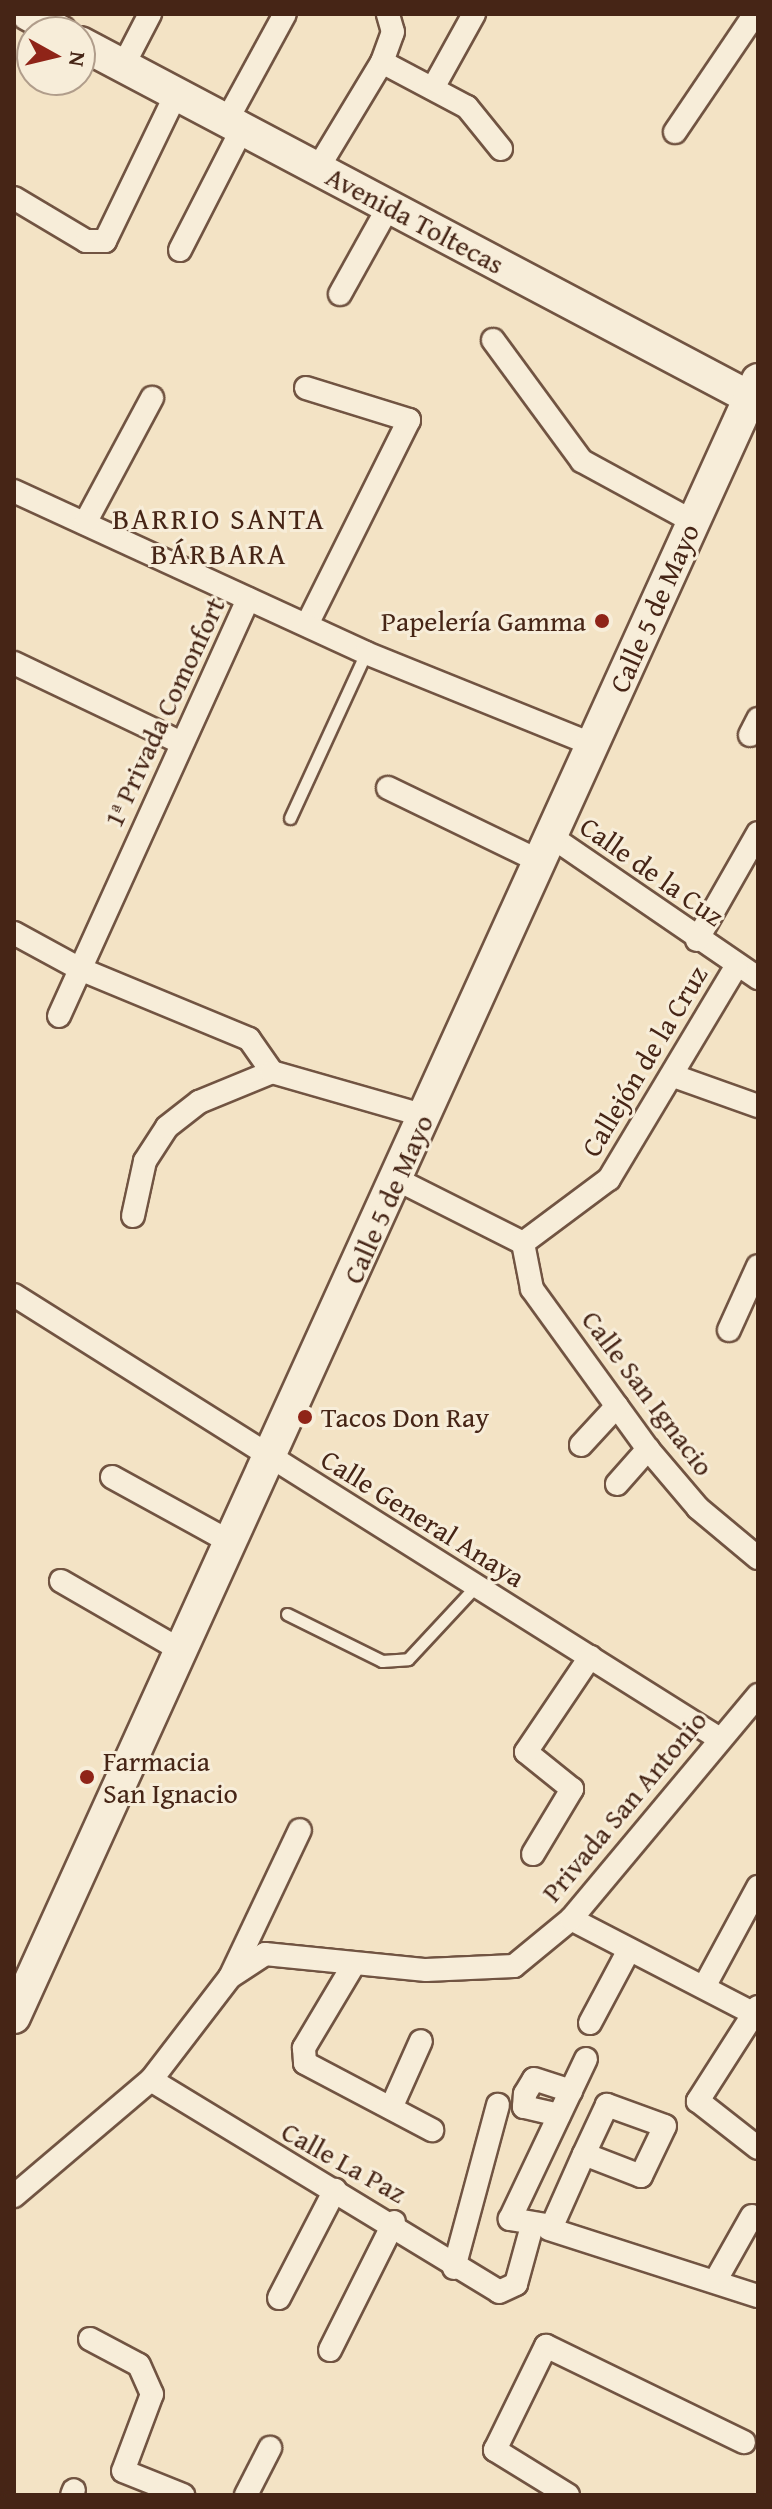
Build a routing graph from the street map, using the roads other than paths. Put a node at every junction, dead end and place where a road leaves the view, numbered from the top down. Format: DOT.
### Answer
graph roads {
  1 [pos="150,14"];
  2 [pos="285,14"];
  3 [pos="388,14"];
  4 [pos="474,14"];
  5 [pos="755,14"];
  6 [pos="96,52"];
  7 [pos="382,62"];
  8 [pos="123,66"];
  9 [pos="433,88"];
  10 [pos="175,96"];
  11 [pos="234,126"];
  12 [pos="675,132"];
  13 [pos="501,149"];
  14 [pos="318,168"];
  15 [pos="14,198"];
  16 [pos="389,206"];
  17 [pos="180,250"];
  18 [pos="340,294"];
  19 [pos="493,340"];
  20 [pos="306,388"];
  21 [pos="754,389"];
  22 [pos="152,398"];
  23 [pos="14,491"];
  24 [pos="692,521"];
  25 [pos="85,523"];
  26 [pos="248,599"];
  27 [pos="307,625"];
  28 [pos="366,653"];
  29 [pos="14,663"];
  30 [pos="182,743"];
  31 [pos="594,745"];
  32 [pos="388,788"];
  33 [pos="290,818"];
  34 [pos="758,833"];
  35 [pos="547,850"];
  36 [pos="14,933"];
  37 [pos="697,940"];
  38 [pos="736,967"];
  39 [pos="80,969"];
  40 [pos="758,978"];
  41 [pos="59,1016"];
  42 [pos="272,1072"];
  43 [pos="674,1076"];
  44 [pos="758,1106"];
  45 [pos="425,1116"];
  46 [pos="396,1179"];
  47 [pos="133,1216"];
  48 [pos="523,1243"];
  49 [pos="758,1266"];
  50 [pos="14,1295"];
  51 [pos="729,1330"];
  52 [pos="617,1406"];
  53 [pos="581,1445"];
  54 [pos="648,1449"];
  55 [pos="270,1459"];
  56 [pos="112,1477"];
  57 [pos="617,1484"];
  58 [pos="232,1543"];
  59 [pos="756,1552"];
  60 [pos="61,1581"];
  61 [pos="476,1586"];
  62 [pos="287,1614"];
  63 [pos="182,1651"];
  64 [pos="590,1657"];
  65 [pos="758,1695"];
  66 [pos="720,1739"];
  67 [pos="300,1830"];
  68 [pos="533,1854"];
  69 [pos="758,1887"];
  70 [pos="571,1919"];
  71 [pos="629,1950"];
  72 [pos="354,1964"];
  73 [pos="230,1977"];
  74 [pos="704,1987"];
  75 [pos="757,2012"];
  76 [pos="14,2017"];
  77 [pos="590,2023"];
  78 [pos="421,2041"];
  79 [pos="586,2059"];
  80 [pos="151,2080"];
  81 [pos="571,2091"];
  82 [pos="498,2105"];
  83 [pos="391,2108"];
  84 [pos="559,2115"];
  85 [pos="432,2130"];
  86 [pos="758,2148"];
  87 [pos="584,2154"];
  88 [pos="335,2190"];
  89 [pos="14,2196"];
  90 [pos="752,2216"];
  91 [pos="394,2222"];
  92 [pos="540,2228"];
  93 [pos="454,2268"];
  94 [pos="717,2278"];
  95 [pos="758,2296"];
  96 [pos="279,2298"];
  97 [pos="90,2339"];
  98 [pos="330,2350"];
  99 [pos="744,2442"];
  100 [pos="270,2448"];
  101 [pos="540,2487"];
  102 [pos="183,2495"];
  103 [pos="246,2495"];
  104 [pos="568,2495"];
  1 -- 8 [label="street"];
  2 -- 11 [label="street"];
  3 -- 7 [label="street"];
  4 -- 9 [label="street"];
  5 -- 12 [label="street"];
  6 -- 8 [label="street, Avenida Toltecas"];
  7 -- 9 [label="street"];
  7 -- 14 [label="street"];
  8 -- 10 [label="street, Avenida Toltecas"];
  9 -- 13 [label="street"];
  10 -- 11 [label="street, Avenida Toltecas"];
  10 -- 15 [label="street"];
  11 -- 14 [label="street, Avenida Toltecas"];
  11 -- 17 [label="street"];
  14 -- 16 [label="street, Avenida Toltecas"];
  16 -- 18 [label="street"];
  16 -- 21 [label="street, Avenida Toltecas"];
  19 -- 24 [label="street"];
  20 -- 27 [label="street"];
  21 -- 24 [label="street, Calle 5 de Mayo"];
  22 -- 25 [label="street"];
  23 -- 25 [label="street"];
  24 -- 31 [label="street, Calle 5 de Mayo"];
  25 -- 26 [label="street"];
  26 -- 27 [label="street, 1ª Privada Comonfort"];
  26 -- 30 [label="street, 1ª Privada Comonfort"];
  27 -- 28 [label="street, 1ª Privada Comonfort"];
  28 -- 31 [label="street, 1ª Privada Comonfort"];
  28 -- 33 [label="lane"];
  29 -- 30 [label="street"];
  30 -- 39 [label="street, 1ª Privada Comonfort"];
  31 -- 35 [label="street, Calle 5 de Mayo"];
  32 -- 35 [label="street, Calle de la Cuz"];
  34 -- 37 [label="street"];
  35 -- 37 [label="street, Calle de la Cuz"];
  35 -- 45 [label="street, Calle 5 de Mayo"];
  36 -- 39 [label="street"];
  37 -- 38 [label="street, Calle de la Cuz"];
  38 -- 40 [label="street, Calle de la Cuz"];
  38 -- 43 [label="street, Callejón de la Cruz"];
  39 -- 41 [label="street, 1ª Privada Comonfort"];
  39 -- 42 [label="street"];
  42 -- 45 [label="street"];
  42 -- 47 [label="street"];
  43 -- 44 [label="street"];
  43 -- 48 [label="street, Callejón de la Cruz"];
  45 -- 46 [label="street, Calle 5 de Mayo"];
  46 -- 48 [label="street"];
  46 -- 55 [label="street, Calle 5 de Mayo"];
  48 -- 52 [label="street, Calle San Ignacio"];
  49 -- 51 [label="street"];
  50 -- 55 [label="street, Calle General Anaya"];
  52 -- 53 [label="street"];
  52 -- 54 [label="street, Calle San Ignacio"];
  54 -- 57 [label="street"];
  54 -- 59 [label="street, Calle San Ignacio"];
  55 -- 58 [label="street, Calle 5 de Mayo"];
  55 -- 61 [label="street, Calle General Anaya"];
  56 -- 58 [label="street"];
  58 -- 63 [label="street, Calle 5 de Mayo"];
  60 -- 63 [label="street"];
  61 -- 62 [label="lane"];
  61 -- 64 [label="street, Calle General Anaya"];
  63 -- 76 [label="street, Calle 5 de Mayo"];
  64 -- 66 [label="street, Calle General Anaya"];
  64 -- 68 [label="street"];
  65 -- 66 [label="street, Privada San Antonio"];
  66 -- 70 [label="street, Privada San Antonio"];
  67 -- 73 [label="street"];
  69 -- 74 [label="street"];
  70 -- 71 [label="street"];
  70 -- 72 [label="street, Privada San Antonio"];
  71 -- 74 [label="street"];
  71 -- 77 [label="street"];
  72 -- 73 [label="street, Privada San Antonio"];
  72 -- 83 [label="street"];
  73 -- 80 [label="street, Privada San Antonio"];
  74 -- 75 [label="street"];
  75 -- 86 [label="street"];
  78 -- 83 [label="street"];
  79 -- 81 [label="street"];
  80 -- 88 [label="street, Calle La Paz"];
  80 -- 89 [label="street, Privada San Antonio"];
  81 -- 84 [label="street"];
  81 -- 84 [label="street"];
  82 -- 93 [label="street"];
  83 -- 85 [label="street"];
  84 -- 92 [label="street"];
  87 -- 87 [label="street"];
  87 -- 92 [label="street"];
  88 -- 91 [label="street, Calle La Paz"];
  88 -- 96 [label="street"];
  90 -- 94 [label="street"];
  91 -- 93 [label="street, Calle La Paz"];
  91 -- 98 [label="street"];
  92 -- 93 [label="street, Calle La Paz"];
  92 -- 94 [label="street"];
  94 -- 95 [label="street"];
  97 -- 102 [label="street"];
  99 -- 101 [label="street"];
  100 -- 103 [label="street"];
  101 -- 104 [label="street"];
}
